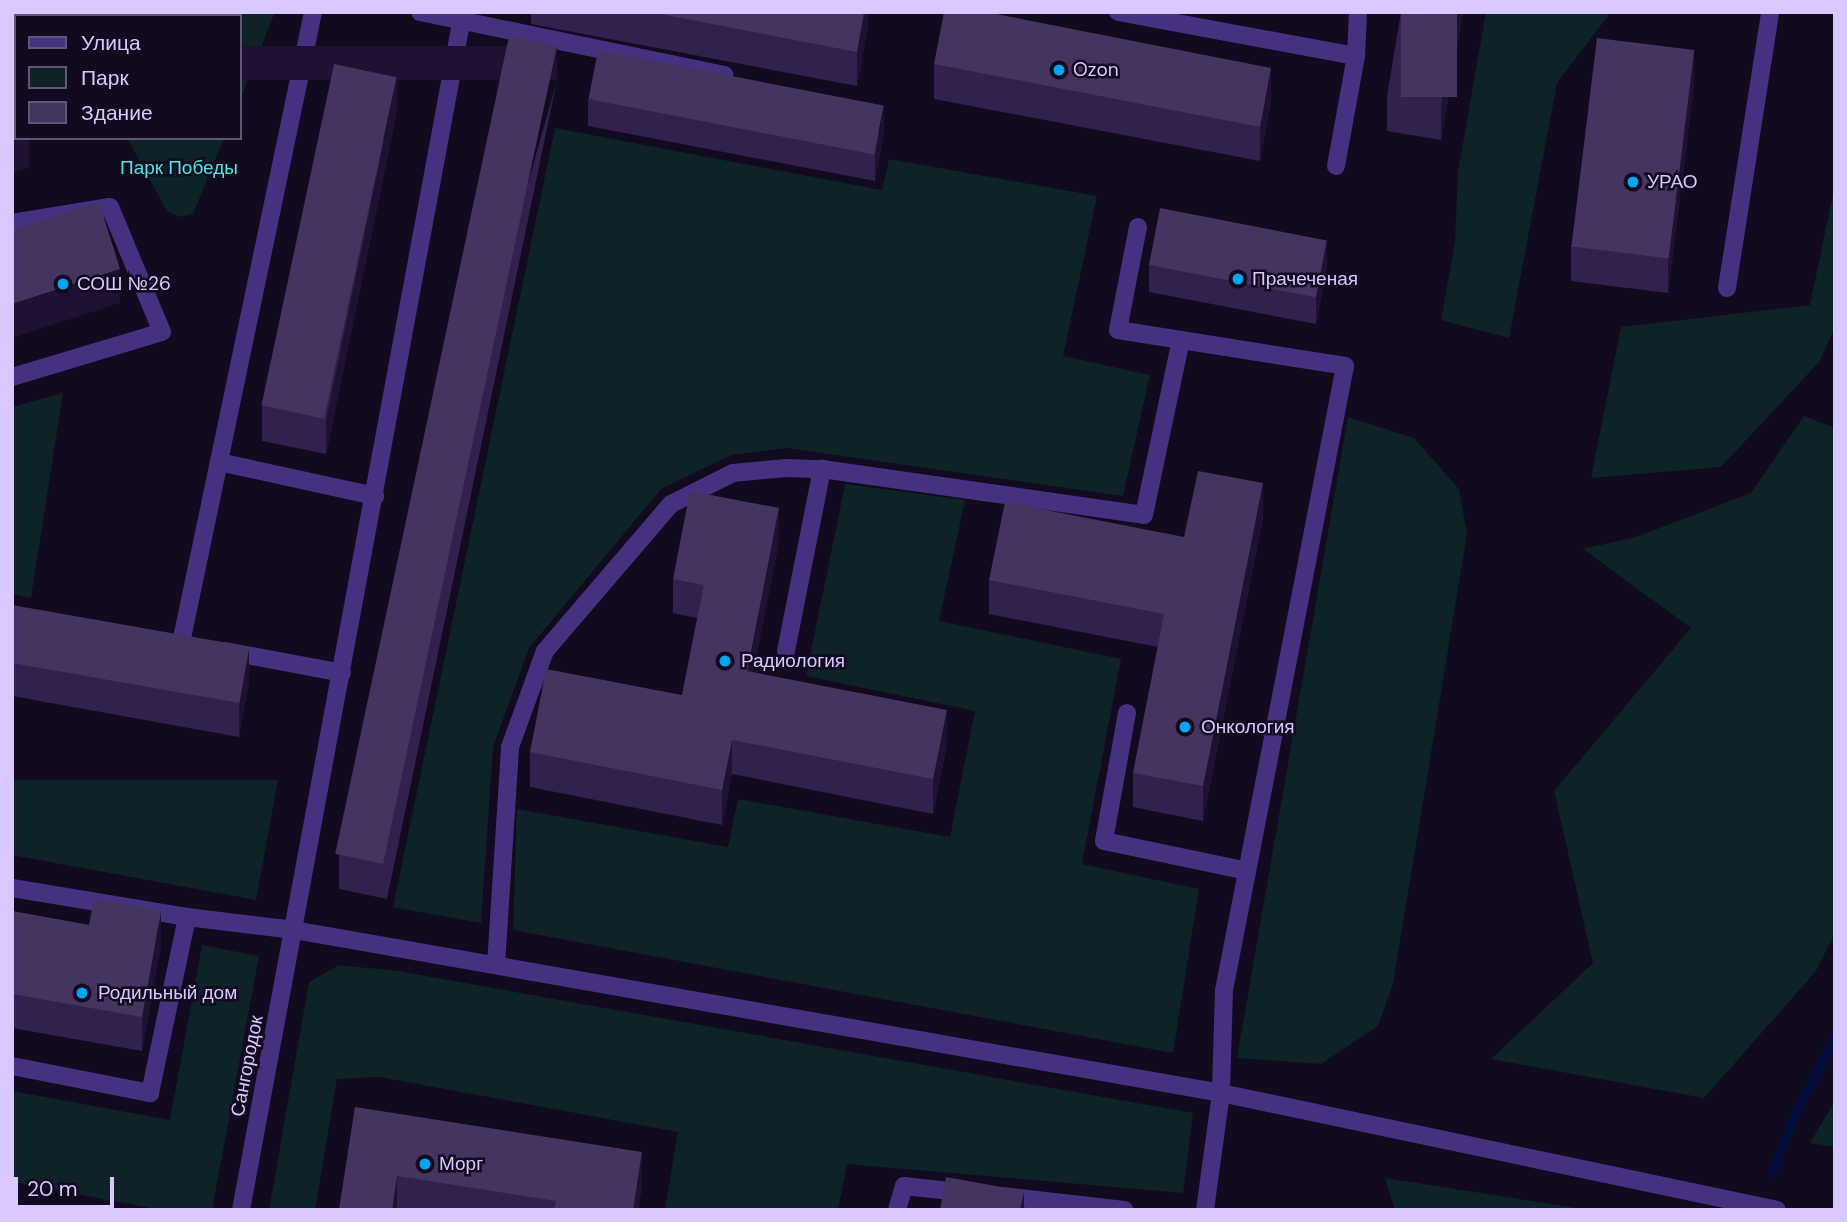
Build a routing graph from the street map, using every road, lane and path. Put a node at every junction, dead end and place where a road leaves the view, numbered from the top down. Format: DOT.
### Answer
graph roads {
  1 [pos="313,12"];
  2 [pos="419,12"];
  3 [pos="1118,12"];
  4 [pos="1358,12"];
  5 [pos="1770,12"];
  6 [pos="463,17"];
  7 [pos="1356,57"];
  8 [pos="744,79"];
  9 [pos="1336,166"];
  10 [pos="12,223"];
  11 [pos="1138,228"];
  12 [pos="1727,288"];
  13 [pos="1181,340"];
  14 [pos="12,377"];
  15 [pos="219,462"];
  16 [pos="822,469"];
  17 [pos="375,496"];
  18 [pos="157,638"];
  19 [pos="195,645"];
  20 [pos="786,652"];
  21 [pos="342,673"];
  22 [pos="1127,713"];
  23 [pos="1247,871"];
  24 [pos="12,888"];
  25 [pos="187,917"];
  26 [pos="294,930"];
  27 [pos="496,965"];
  28 [pos="12,1066"];
  29 [pos="1221,1093"];
  30 [pos="1045,1205"];
  31 [pos="241,1210"];
  32 [pos="897,1210"];
  33 [pos="1124,1210"];
  34 [pos="1205,1210"];
  35 [pos="1777,1210"];
  1 -- 15 [label="street"];
  2 -- 6 [label="street"];
  3 -- 7 [label="street"];
  4 -- 7 [label="street"];
  5 -- 12 [label="street"];
  6 -- 8 [label="street"];
  6 -- 17 [label="street, Сангородок"];
  7 -- 9 [label="street"];
  10 -- 14 [label="street"];
  11 -- 13 [label="street"];
  13 -- 16 [label="street"];
  13 -- 23 [label="street"];
  15 -- 17 [label="street"];
  15 -- 19 [label="street"];
  16 -- 20 [label="street"];
  16 -- 27 [label="street"];
  17 -- 21 [label="street, Сангородок"];
  18 -- 19 [label="street"];
  19 -- 21 [label="street"];
  21 -- 26 [label="street, Сангородок"];
  22 -- 23 [label="street"];
  23 -- 29 [label="street"];
  24 -- 25 [label="street"];
  25 -- 26 [label="street"];
  25 -- 28 [label="street"];
  26 -- 27 [label="street"];
  26 -- 31 [label="street, Сангородок"];
  27 -- 29 [label="street"];
  29 -- 34 [label="street"];
  29 -- 35 [label="street"];
  30 -- 32 [label="street"];
  30 -- 33 [label="street"];
}
